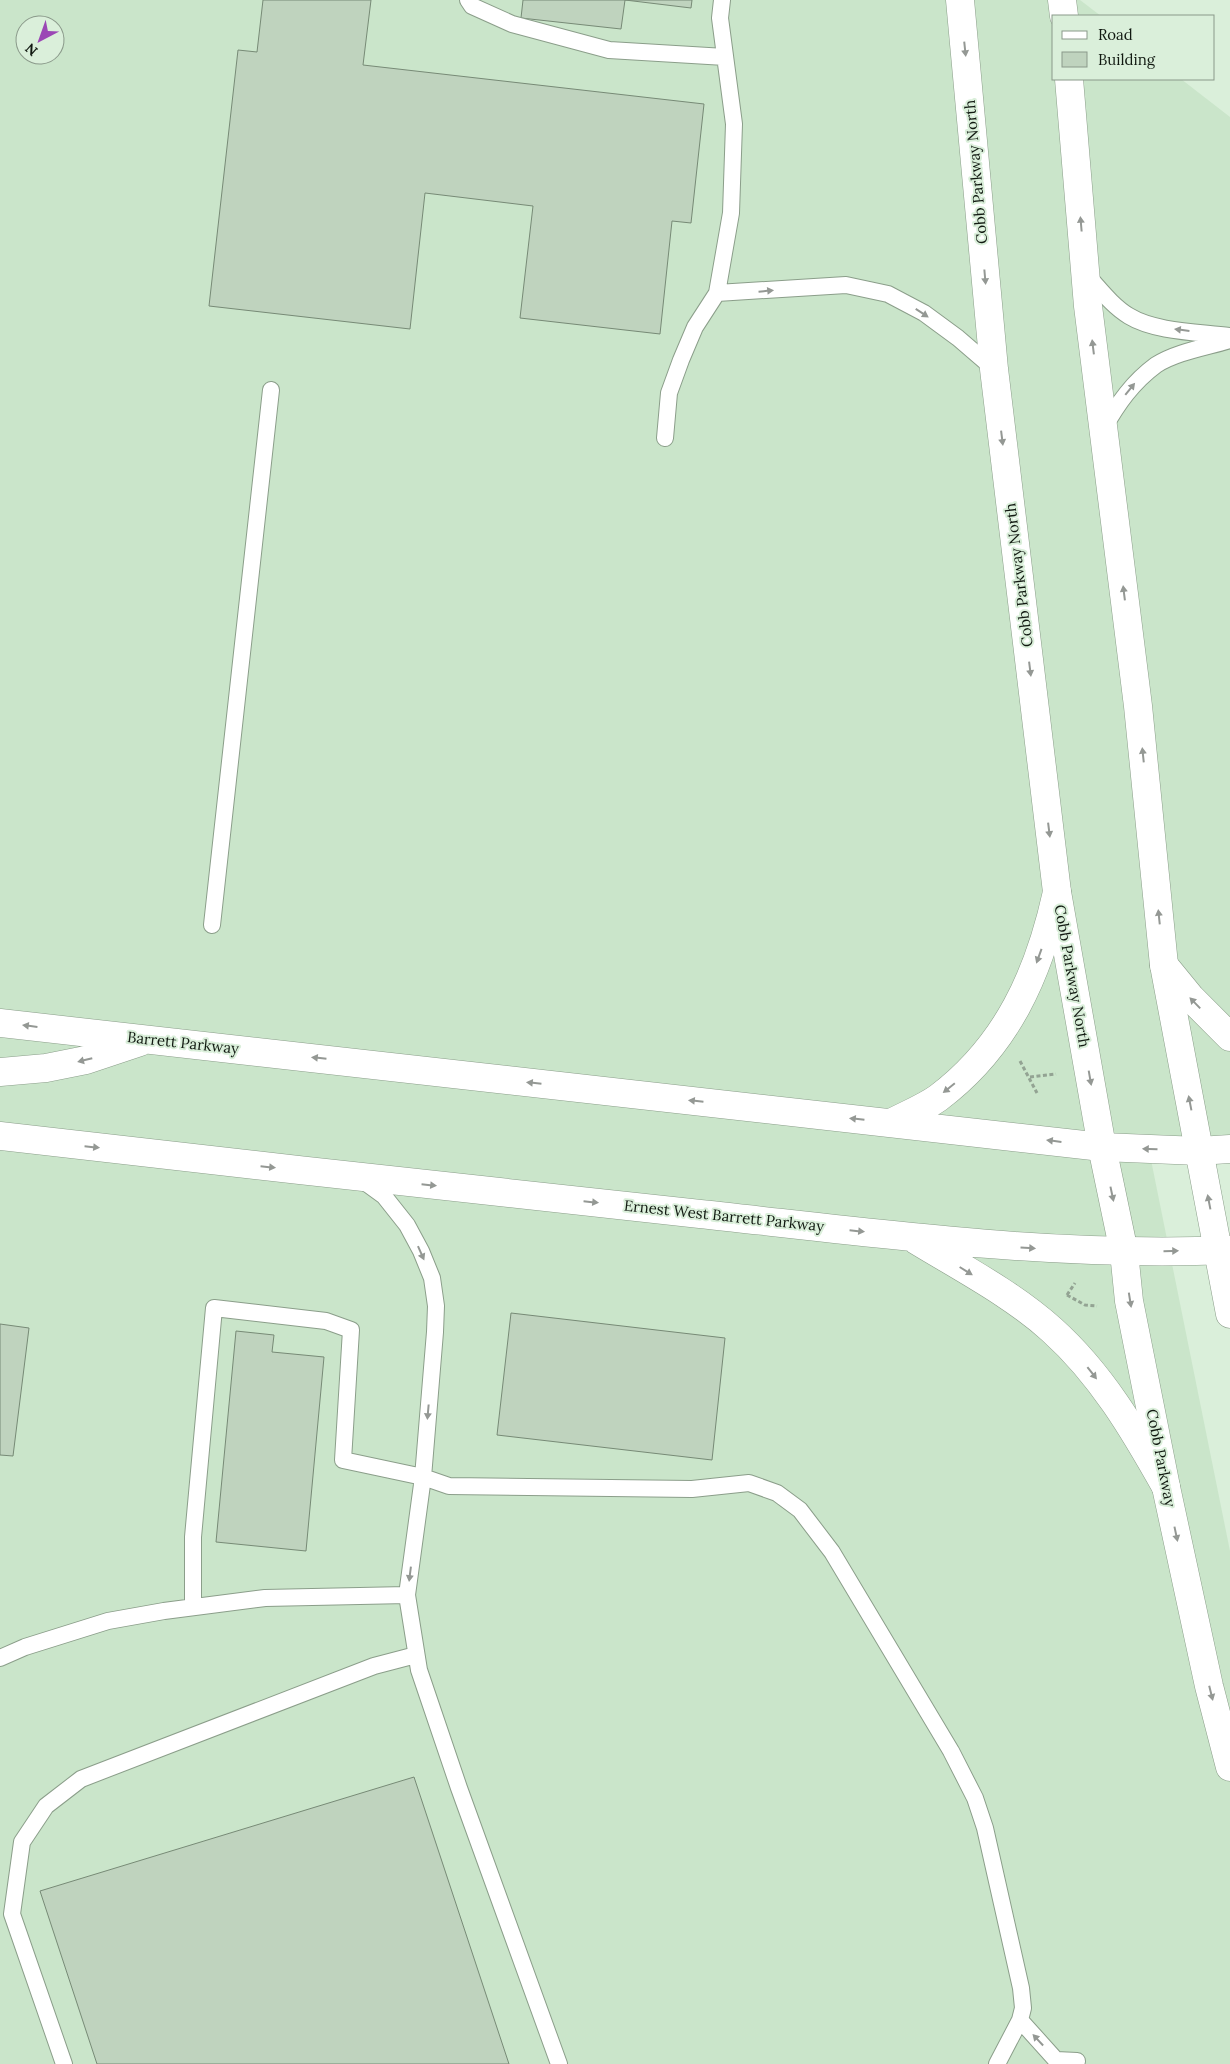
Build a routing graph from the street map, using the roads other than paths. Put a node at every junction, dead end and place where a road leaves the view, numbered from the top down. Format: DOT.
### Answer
graph roads {
  1 [pos="468,0"];
  2 [pos="722,0"];
  3 [pos="960,0"];
  4 [pos="1062,0"];
  5 [pos="1064,15"];
  6 [pos="725,57"];
  7 [pos="1069,80"];
  8 [pos="1085,272"];
  9 [pos="717,293"];
  10 [pos="1230,336"];
  11 [pos="1230,340"];
  12 [pos="994,369"];
  13 [pos="271,390"];
  14 [pos="1103,430"];
  15 [pos="665,438"];
  16 [pos="1057,892"];
  17 [pos="212,926"];
  18 [pos="1164,965"];
  19 [pos="0,1023"];
  20 [pos="1230,1037"];
  21 [pos="148,1040"];
  22 [pos="0,1072"];
  23 [pos="891,1123"];
  24 [pos="0,1136"];
  25 [pos="1102,1147"];
  26 [pos="1230,1149"];
  27 [pos="1199,1151"];
  28 [pos="357,1177"];
  29 [pos="910,1236"];
  30 [pos="1224,1250"];
  31 [pos="1124,1252"];
  32 [pos="1230,1314"];
  33 [pos="422,1477"];
  34 [pos="1166,1487"];
  35 [pos="408,1595"];
  36 [pos="193,1607"];
  37 [pos="416,1655"];
  38 [pos="0,1658"];
  39 [pos="1230,1768"];
  40 [pos="1020,2020"];
  41 [pos="1076,2061"];
  42 [pos="64,2064"];
  43 [pos="559,2064"];
  44 [pos="997,2064"];
  1 -- 6 [label="lane"];
  2 -- 6 [label="lane"];
  3 -- 12 [label="main road, Cobb Parkway North, one-way"];
  4 -- 5 [label="main road"];
  6 -- 9 [label="lane"];
  8 -- 7 [label="main road, one-way"];
  10 -- 8 [label="lane, one-way"];
  14 -- 8 [label="main road, one-way"];
  9 -- 12 [label="lane, one-way"];
  9 -- 15 [label="lane"];
  14 -- 11 [label="lane, one-way"];
  12 -- 16 [label="main road, Cobb Parkway North, one-way"];
  13 -- 17 [label="lane"];
  18 -- 14 [label="main road, one-way"];
  16 -- 23 [label="main road, one-way"];
  16 -- 25 [label="main road, Cobb Parkway North, one-way"];
  20 -- 18 [label="main road, one-way"];
  27 -- 18 [label="main road, one-way"];
  21 -- 19 [label="main road, Barrett Parkway, one-way"];
  21 -- 22 [label="main road, one-way"];
  23 -- 21 [label="main road, Barrett Parkway, one-way"];
  25 -- 23 [label="main road, one-way"];
  24 -- 28 [label="main road, Ernest West Barrett Parkway, one-way"];
  27 -- 25 [label="main road, one-way"];
  25 -- 31 [label="main road, Cobb Parkway, one-way"];
  26 -- 27 [label="main road"];
  30 -- 27 [label="main road, one-way"];
  28 -- 29 [label="main road, Ernest West Barrett Parkway, one-way"];
  28 -- 33 [label="lane, one-way"];
  29 -- 31 [label="main road, Ernest West Barrett Parkway, one-way"];
  29 -- 34 [label="main road, one-way"];
  31 -- 30 [label="main road, Ernest West Barrett Parkway, one-way"];
  30 -- 32 [label="main road"];
  31 -- 34 [label="main road, Cobb Parkway, one-way"];
  33 -- 35 [label="lane, one-way"];
  33 -- 36 [label="lane"];
  33 -- 40 [label="lane"];
  34 -- 39 [label="main road, Cobb Parkway, one-way"];
  35 -- 36 [label="lane"];
  35 -- 37 [label="lane"];
  36 -- 38 [label="lane"];
  37 -- 42 [label="lane"];
  37 -- 43 [label="lane"];
  41 -- 40 [label="lane, one-way"];
  40 -- 44 [label="lane"];
}
